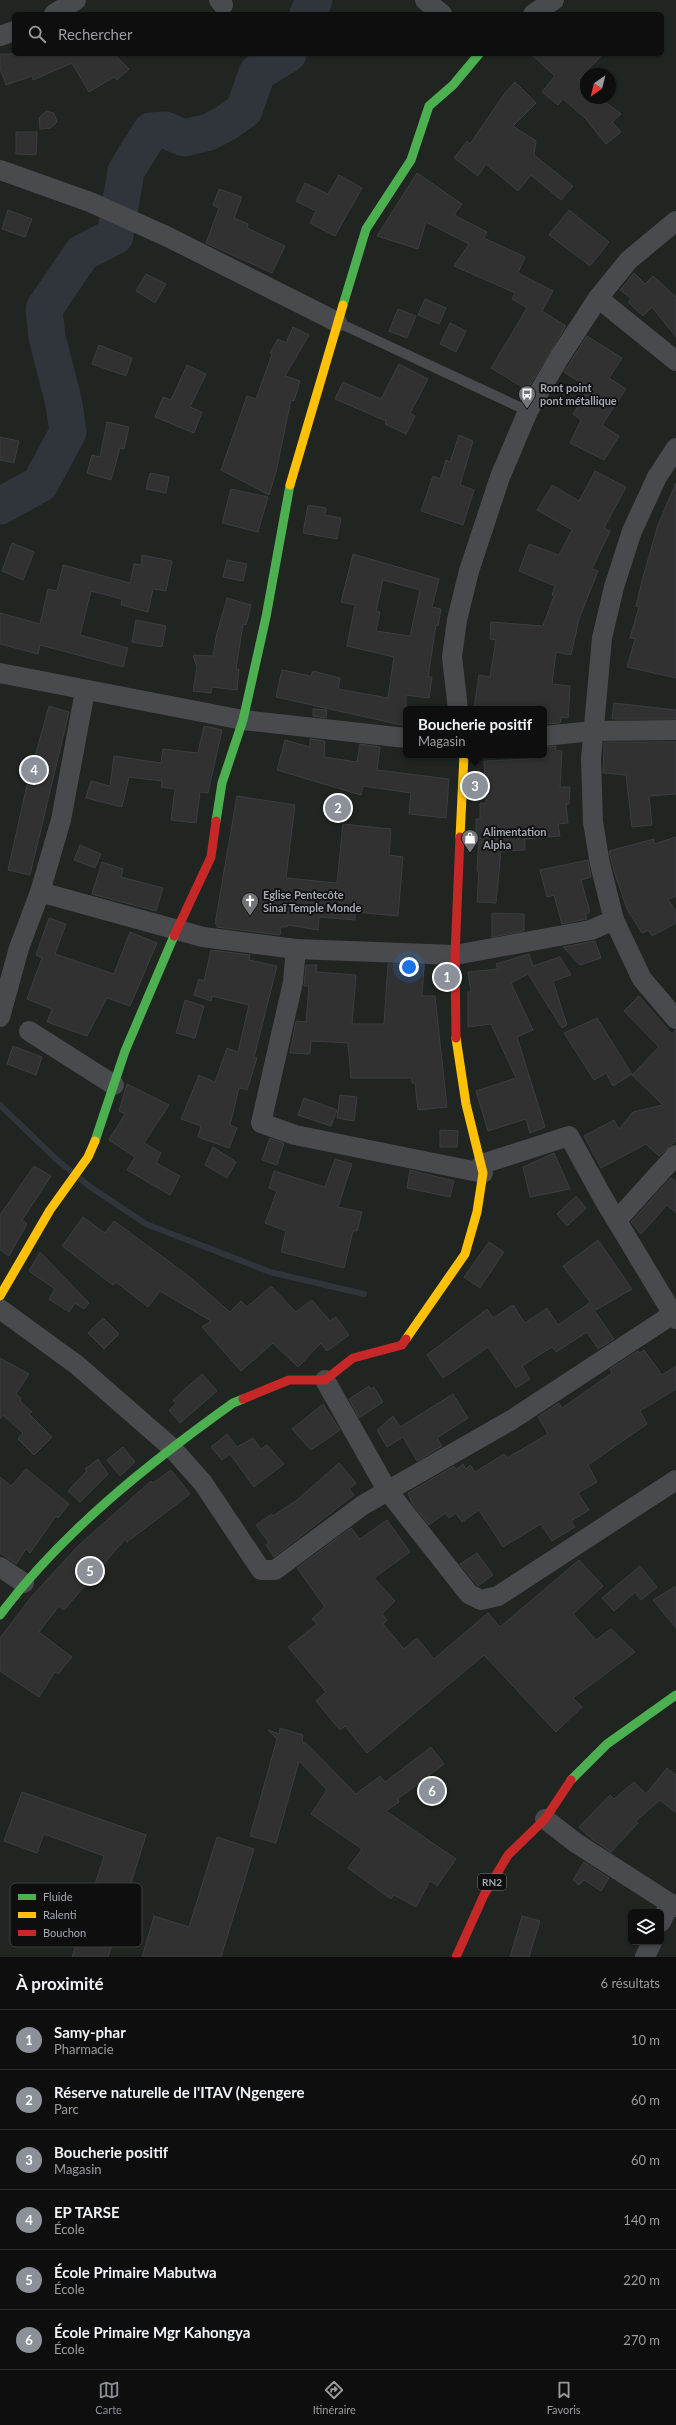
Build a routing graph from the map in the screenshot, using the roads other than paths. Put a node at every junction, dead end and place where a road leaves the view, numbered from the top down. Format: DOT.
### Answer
graph roads {
  1 [pos="76,0"];
  2 [pos="425,0"];
  3 [pos="554,0"];
  4 [pos="57,12"];
  5 [pos="440,12"];
  6 [pos="537,12"];
  7 [pos="12,32"];
  8 [pos="0,36"];
  9 [pos="477,56"];
  10 [pos="0,170"];
  11 [pos="676,221"];
  12 [pos="598,298"];
  13 [pos="337,322"];
  14 [pos="676,361"];
  15 [pos="528,412"];
  16 [pos="676,448"];
  17 [pos="0,673"];
  18 [pos="85,691"];
  19 [pos="458,706"];
  20 [pos="243,720"];
  21 [pos="676,730"];
  22 [pos="594,731"];
  23 [pos="547,736"];
  24 [pos="403,738"];
  25 [pos="464,758"];
  26 [pos="40,892"];
  27 [pos="614,920"];
  28 [pos="177,929"];
  29 [pos="296,949"];
  30 [pos="455,955"];
  31 [pos="0,1017"];
  32 [pos="676,1019"];
  33 [pos="29,1031"];
  34 [pos="114,1085"];
  35 [pos="676,1155"];
  36 [pos="482,1169"];
  37 [pos="617,1220"];
  38 [pos="0,1296"];
  39 [pos="0,1309"];
  40 [pos="675,1317"];
  41 [pos="325,1380"];
  42 [pos="171,1447"];
  43 [pos="676,1480"];
  44 [pos="387,1490"];
  45 [pos="0,1567"];
  46 [pos="24,1583"];
  47 [pos="0,1615"];
  48 [pos="676,1695"];
  49 [pos="544,1819"];
  50 [pos="673,1905"];
  51 [pos="664,1918"];
  52 [pos="651,1945"];
  53 [pos="456,1957"];
  54 [pos="645,1957"];
  1 -- 4 [label="street"];
  2 -- 5 [label="street"];
  3 -- 6 [label="street"];
  7 -- 8 [label="street"];
  9 -- 13 [label="main road"];
  10 -- 13 [label="street"];
  11 -- 12 [label="street"];
  12 -- 14 [label="street"];
  12 -- 15 [label="street"];
  13 -- 15 [label="lane"];
  13 -- 20 [label="main road"];
  15 -- 19 [label="street"];
  16 -- 22 [label="street"];
  17 -- 18 [label="street"];
  18 -- 20 [label="street"];
  18 -- 26 [label="street"];
  20 -- 24 [label="street"];
  20 -- 28 [label="main road"];
  21 -- 22 [label="street"];
  22 -- 23 [label="street"];
  22 -- 27 [label="street"];
  25 -- 30 [label="main road"];
  26 -- 28 [label="street"];
  26 -- 31 [label="street"];
  27 -- 30 [label="street"];
  27 -- 32 [label="street"];
  28 -- 29 [label="street"];
  28 -- 34 [label="main road"];
  29 -- 30 [label="street"];
  29 -- 36 [label="street"];
  30 -- 36 [label="main road"];
  33 -- 34 [label="street"];
  34 -- 38 [label="main road"];
  35 -- 37 [label="street"];
  36 -- 37 [label="street"];
  36 -- 41 [label="main road"];
  37 -- 40 [label="street"];
  39 -- 42 [label="street"];
  40 -- 44 [label="street"];
  41 -- 42 [label="main road"];
  41 -- 44 [label="street"];
  42 -- 44 [label="street"];
  42 -- 46 [label="main road"];
  43 -- 44 [label="street"];
  45 -- 46 [label="street"];
  46 -- 47 [label="main road"];
  48 -- 49 [label="main road, RN2"];
  49 -- 50 [label="street"];
  49 -- 53 [label="main road, RN2"];
  50 -- 51 [label="street"];
  52 -- 54 [label="street"];
}
